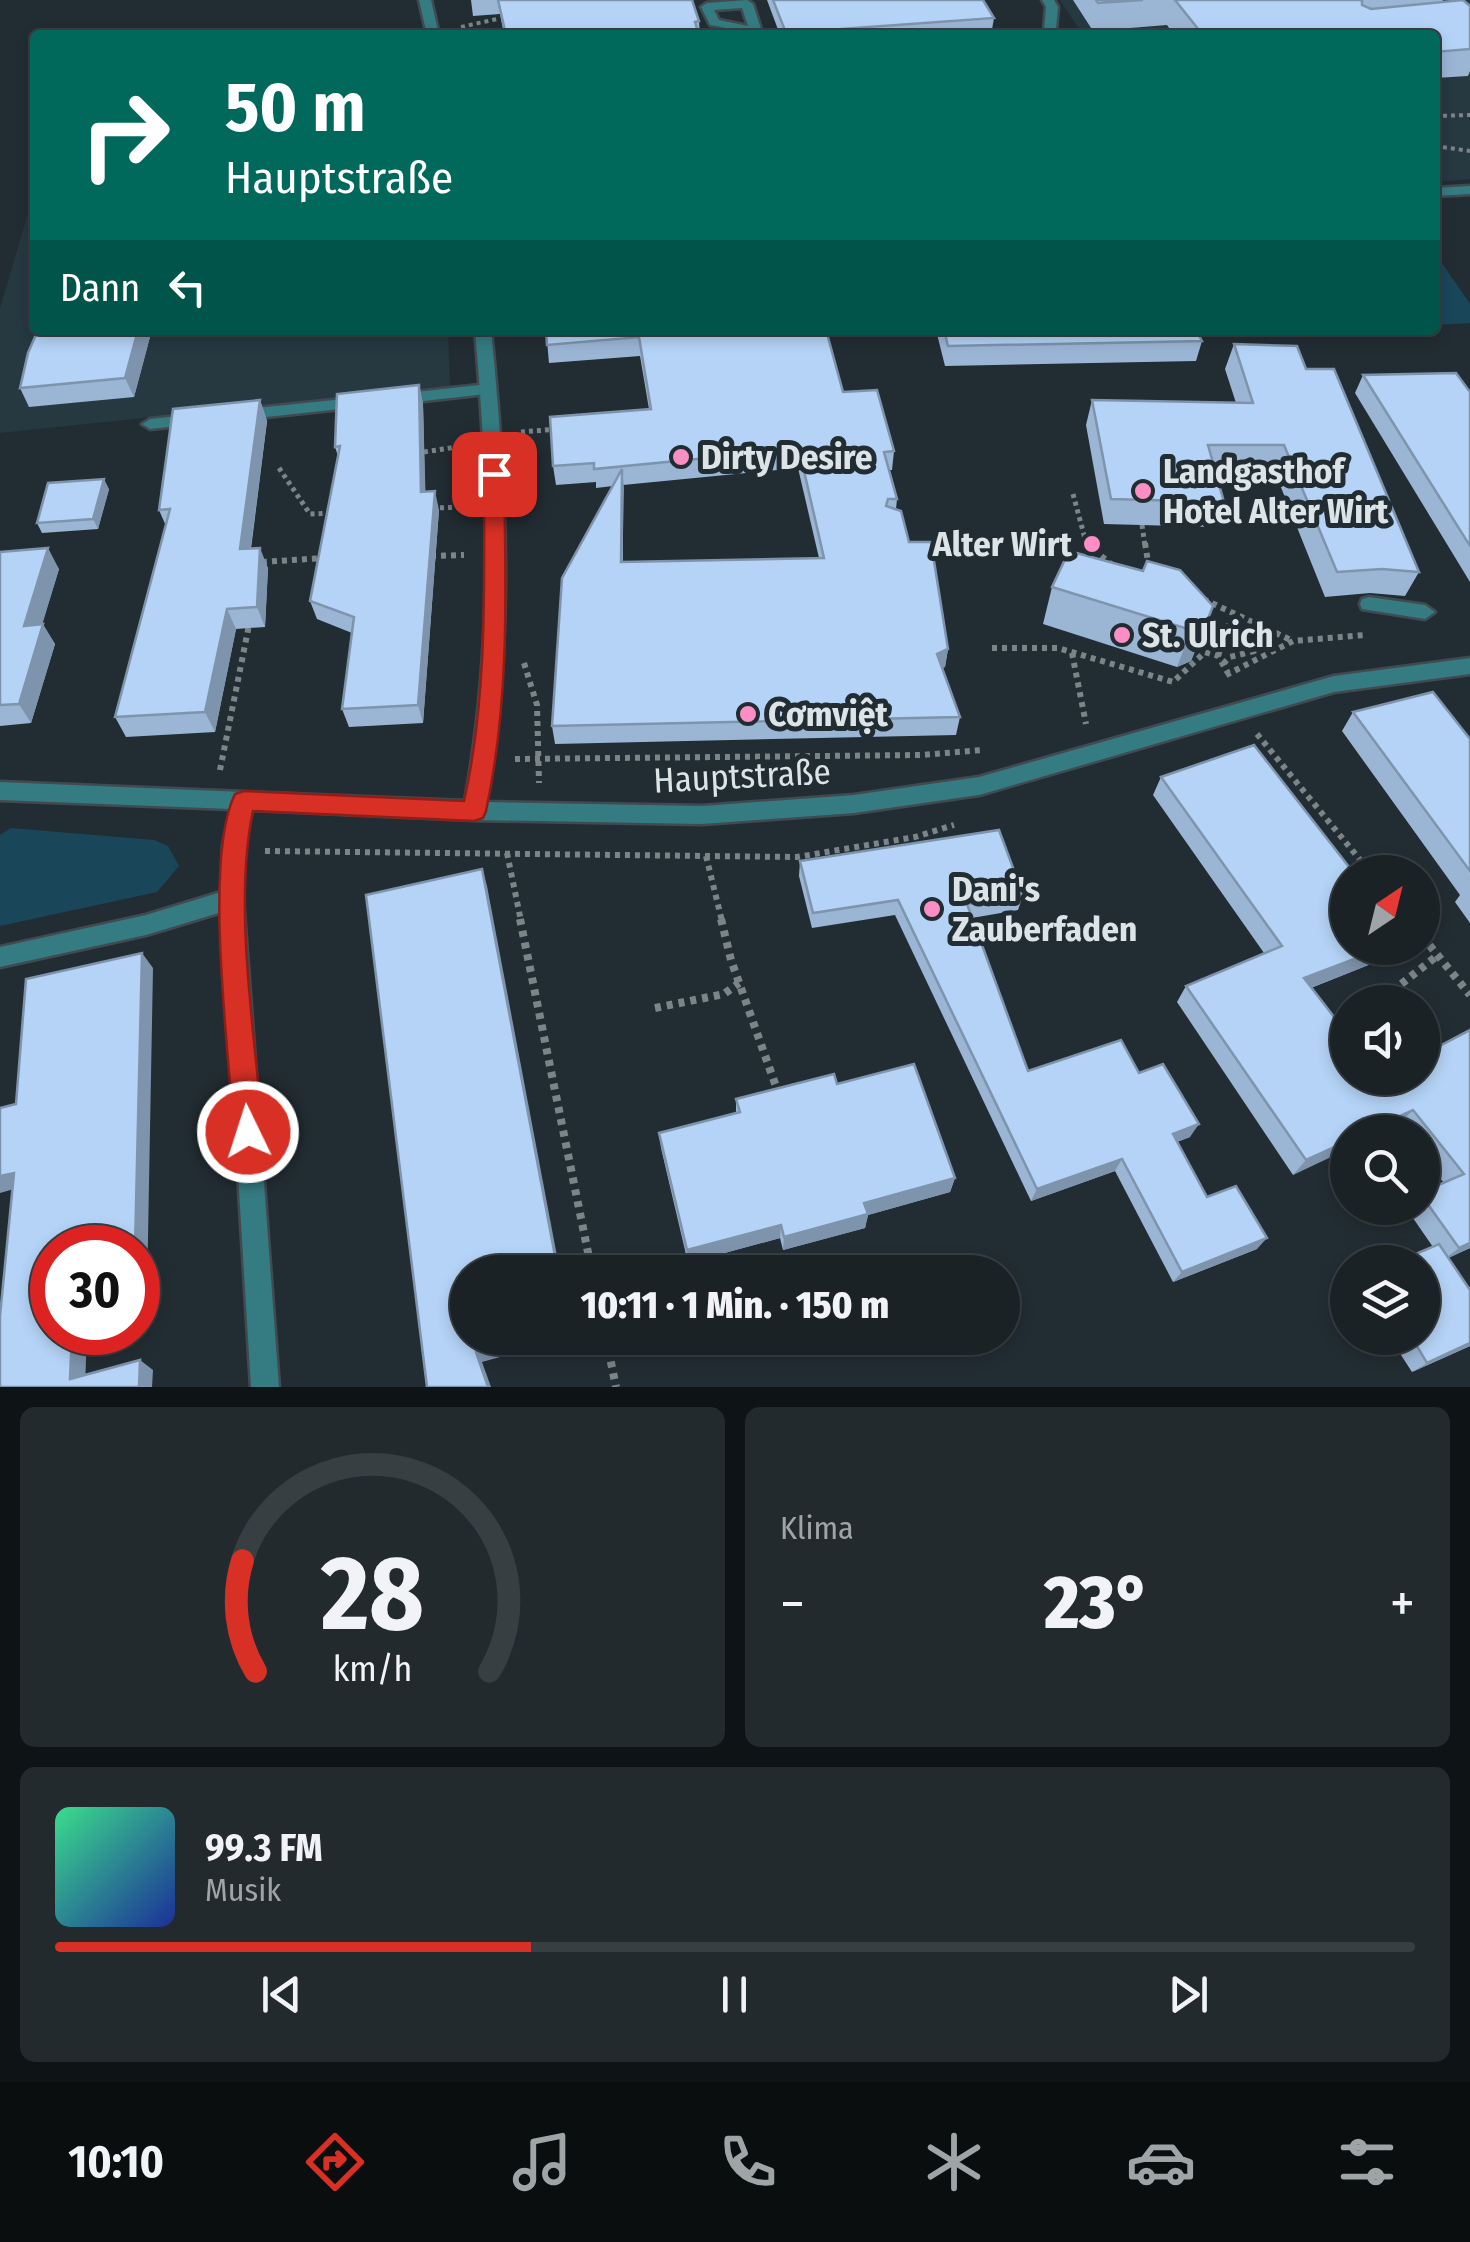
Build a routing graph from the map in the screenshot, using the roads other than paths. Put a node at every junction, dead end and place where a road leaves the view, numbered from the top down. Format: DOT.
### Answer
graph roads {
  1 [pos="425,0"];
  2 [pos="1048,0"];
  3 [pos="432,30"];
  4 [pos="1050,30"];
  5 [pos="1470,190"];
  6 [pos="1440,192"];
  7 [pos="484,335"];
  8 [pos="489,389"];
  9 [pos="150,424"];
  10 [pos="1369,604"];
  11 [pos="1425,612"];
  12 [pos="1470,666"];
  13 [pos="0,792"];
  14 [pos="244,801"];
  15 [pos="474,811"];
  16 [pos="232,900"];
  17 [pos="0,957"];
  18 [pos="265,1387"];
  1 -- 3 [label="street"];
  2 -- 4 [label="street"];
  5 -- 6 [label="street"];
  7 -- 8 [label="street"];
  8 -- 9 [label="street"];
  8 -- 15 [label="street"];
  10 -- 11 [label="street"];
  12 -- 15 [label="street, Hauptstraße"];
  13 -- 14 [label="street, Hauptstraße"];
  14 -- 15 [label="street, Hauptstraße"];
  14 -- 16 [label="street"];
  16 -- 17 [label="street"];
  16 -- 18 [label="street"];
}
